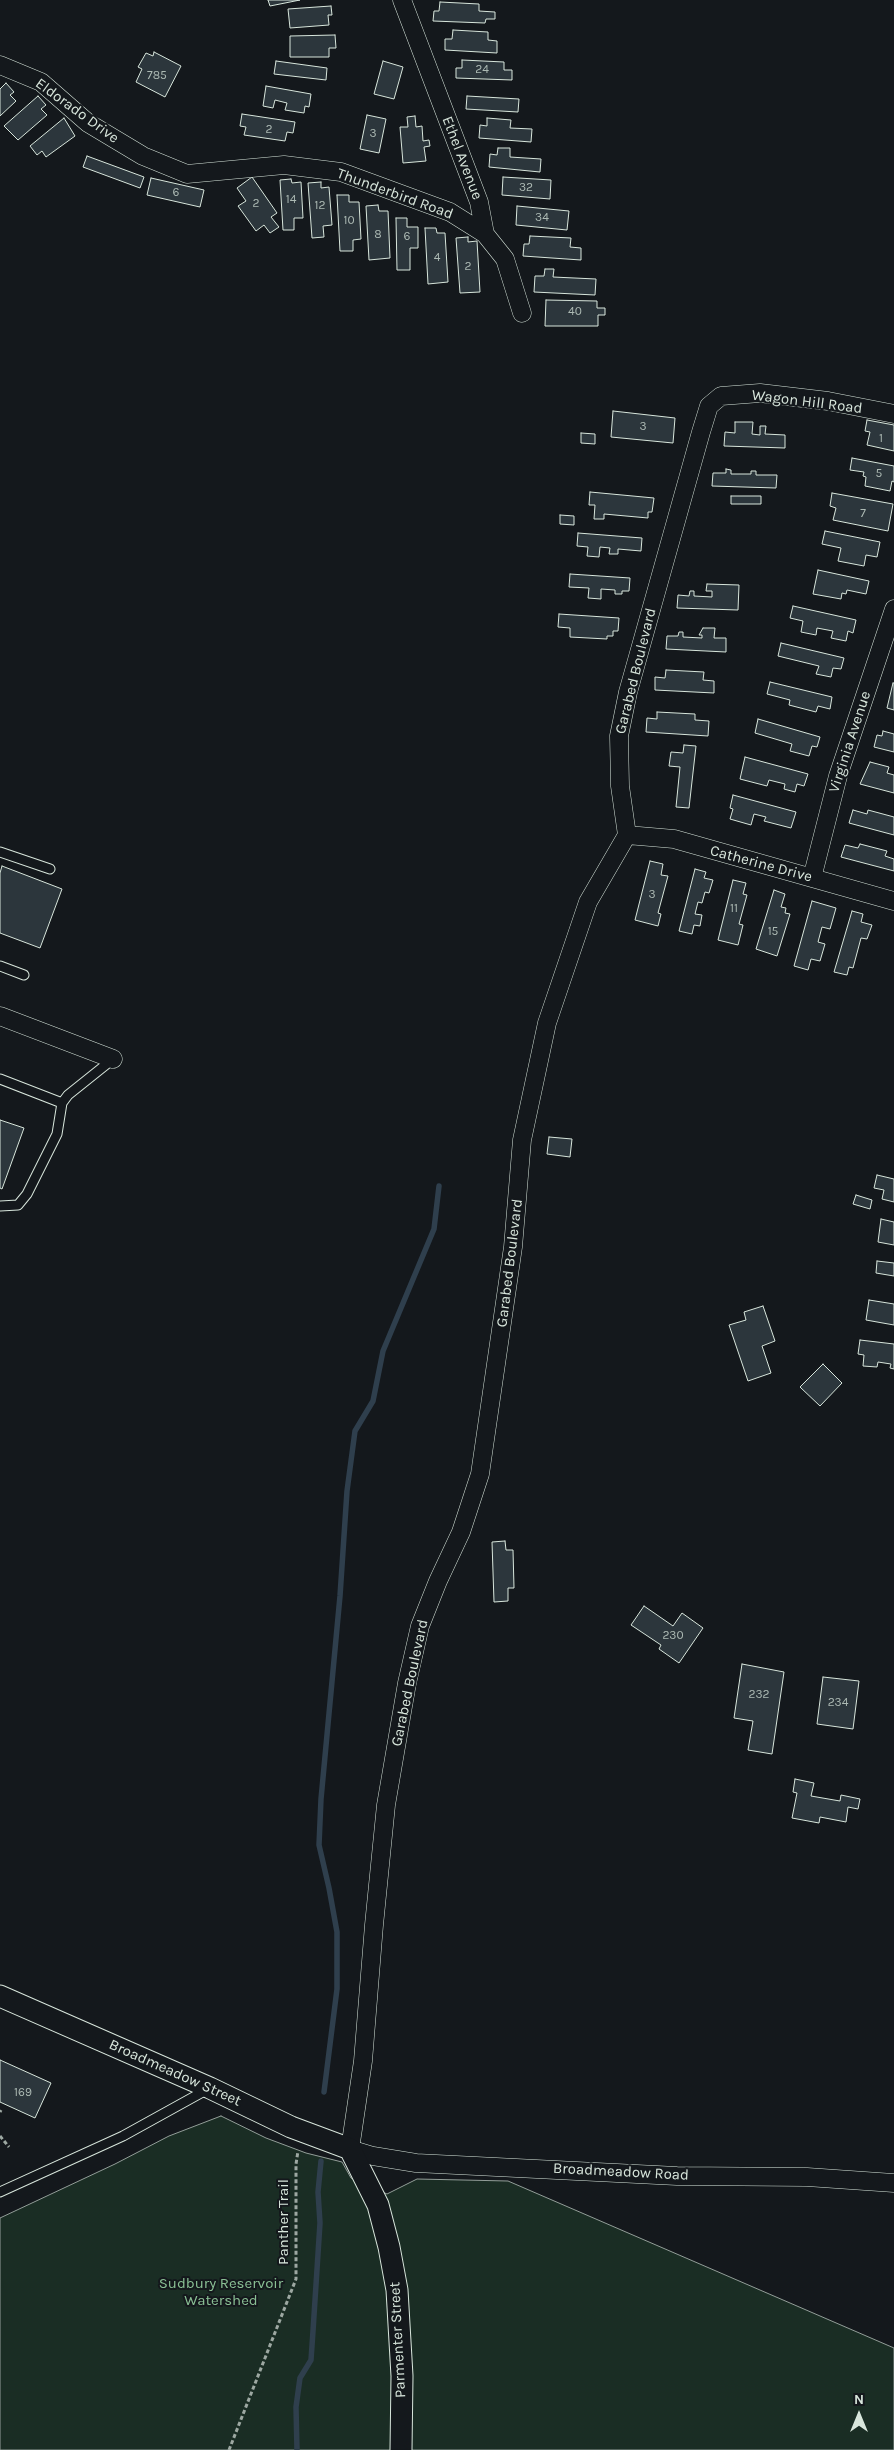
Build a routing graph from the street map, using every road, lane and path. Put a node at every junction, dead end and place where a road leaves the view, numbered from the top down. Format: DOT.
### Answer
graph roads {
  1 [pos="402,0"];
  2 [pos="0,65"];
  3 [pos="300,167"];
  4 [pos="485,234"];
  5 [pos="522,313"];
  6 [pos="721,396"];
  7 [pos="894,414"];
  8 [pos="894,608"];
  9 [pos="627,835"];
  10 [pos="0,852"];
  11 [pos="50,869"];
  12 [pos="812,878"];
  13 [pos="894,901"];
  14 [pos="0,966"];
  15 [pos="24,975"];
  16 [pos="0,1016"];
  17 [pos="113,1058"];
  18 [pos="0,1079"];
  19 [pos="62,1103"];
  20 [pos="0,1206"];
  21 [pos="0,1996"];
  22 [pos="210,2088"];
  23 [pos="302,2132"];
  24 [pos="0,2136"];
  25 [pos="9,2147"];
  26 [pos="350,2149"];
  27 [pos="894,2183"];
  28 [pos="0,2192"];
  29 [pos="229,2450"];
  30 [pos="401,2450"];
  1 -- 4 [label="street, Ethel Avenue"];
  2 -- 3 [label="street, Eldorado Drive"];
  3 -- 4 [label="street, Thunderbird Road"];
  4 -- 5 [label="street, Ethel Avenue"];
  6 -- 7 [label="street, Wagon Hill Road"];
  6 -- 9 [label="street, Garabed Boulevard"];
  8 -- 12 [label="street, Virginia Avenue"];
  9 -- 12 [label="street, Catherine Drive"];
  9 -- 26 [label="street, Garabed Boulevard"];
  10 -- 11 [label="lane"];
  12 -- 13 [label="street, Catherine Drive"];
  14 -- 15 [label="lane"];
  16 -- 17 [label="street"];
  17 -- 19 [label="lane"];
  18 -- 19 [label="lane"];
  19 -- 20 [label="lane"];
  21 -- 22 [label="street, Broadmeadow Street"];
  22 -- 23 [label="street, Broadmeadow Street"];
  22 -- 28 [label="lane"];
  23 -- 26 [label="street, Broadmeadow Street"];
  23 -- 29 [label="path, Panther Trail"];
  24 -- 25 [label="path"];
  26 -- 27 [label="street, Broadmeadow Road"];
  26 -- 30 [label="street, Parmenter Street"];
}
